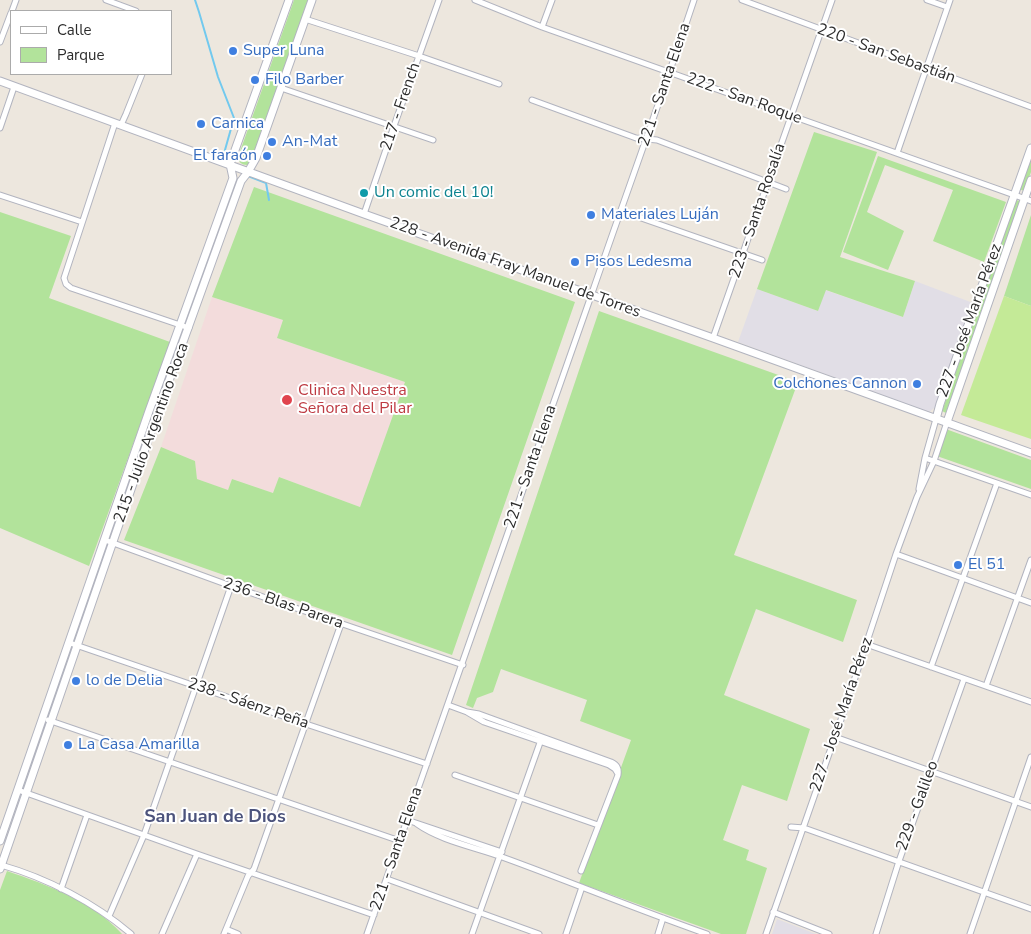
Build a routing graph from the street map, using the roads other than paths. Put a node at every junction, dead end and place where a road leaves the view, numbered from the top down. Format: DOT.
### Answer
graph roads {
  1 [pos="106,0"];
  2 [pos="289,0"];
  3 [pos="312,0"];
  4 [pos="439,0"];
  5 [pos="475,0"];
  6 [pos="552,0"];
  7 [pos="694,0"];
  8 [pos="742,0"];
  9 [pos="832,0"];
  10 [pos="927,0"];
  11 [pos="950,0"];
  12 [pos="947,7"];
  13 [pos="133,10"];
  14 [pos="10,17"];
  15 [pos="305,19"];
  16 [pos="542,27"];
  17 [pos="822,30"];
  18 [pos="0,42"];
  19 [pos="419,56"];
  20 [pos="926,68"];
  21 [pos="670,72"];
  22 [pos="142,75"];
  23 [pos="0,81"];
  24 [pos="499,84"];
  25 [pos="14,87"];
  26 [pos="281,88"];
  27 [pos="532,100"];
  28 [pos="1031,107"];
  29 [pos="792,116"];
  30 [pos="118,124"];
  31 [pos="394,126"];
  32 [pos="0,128"];
  33 [pos="646,139"];
  34 [pos="433,140"];
  35 [pos="1031,148"];
  36 [pos="897,153"];
  37 [pos="230,164"];
  38 [pos="248,172"];
  39 [pos="1031,180"];
  40 [pos="768,181"];
  41 [pos="786,189"];
  42 [pos="0,194"];
  43 [pos="1015,195"];
  44 [pos="1028,199"];
  45 [pos="621,211"];
  46 [pos="364,214"];
  47 [pos="82,222"];
  48 [pos="743,253"];
  49 [pos="762,260"];
  50 [pos="591,294"];
  51 [pos="181,325"];
  52 [pos="189,328"];
  53 [pos="713,338"];
  54 [pos="936,418"];
  55 [pos="947,422"];
  56 [pos="1031,453"];
  57 [pos="925,458"];
  58 [pos="934,461"];
  59 [pos="997,483"];
  60 [pos="1031,495"];
  61 [pos="917,497"];
  62 [pos="105,540"];
  63 [pos="112,544"];
  64 [pos="896,554"];
  65 [pos="1031,560"];
  66 [pos="962,578"];
  67 [pos="231,586"];
  68 [pos="1017,598"];
  69 [pos="1031,603"];
  70 [pos="341,624"];
  71 [pos="73,644"];
  72 [pos="866,644"];
  73 [pos="463,665"];
  74 [pos="931,667"];
  75 [pos="964,679"];
  76 [pos="197,686"];
  77 [pos="986,686"];
  78 [pos="1031,702"];
  79 [pos="448,705"];
  80 [pos="43,719"];
  81 [pos="51,721"];
  82 [pos="306,724"];
  83 [pos="835,736"];
  84 [pos="541,739"];
  85 [pos="1031,757"];
  86 [pos="170,761"];
  87 [pos="427,764"];
  88 [pos="931,771"];
  89 [pos="455,775"];
  90 [pos="18,790"];
  91 [pos="26,793"];
  92 [pos="520,797"];
  93 [pos="279,800"];
  94 [pos="1016,802"];
  95 [pos="1031,807"];
  96 [pos="87,815"];
  97 [pos="407,820"];
  98 [pos="598,825"];
  99 [pos="791,827"];
  100 [pos="804,828"];
  101 [pos="144,835"];
  102 [pos="0,841"];
  103 [pos="400,841"];
  104 [pos="197,854"];
  105 [pos="501,854"];
  106 [pos="899,861"];
  107 [pos="1,867"];
  108 [pos="581,871"];
  109 [pos="251,872"];
  110 [pos="387,879"];
  111 [pos="582,887"];
  112 [pos="61,889"];
  113 [pos="984,893"];
  114 [pos="1031,909"];
  115 [pos="773,912"];
  116 [pos="480,913"];
  117 [pos="374,914"];
  118 [pos="109,916"];
  119 [pos="663,918"];
  120 [pos="225,932"];
  121 [pos="131,934"];
  122 [pos="162,934"];
  123 [pos="238,934"];
  124 [pos="367,934"];
  125 [pos="472,934"];
  126 [pos="539,934"];
  127 [pos="566,934"];
  128 [pos="658,934"];
  129 [pos="707,934"];
  130 [pos="766,934"];
  131 [pos="829,934"];
  132 [pos="876,934"];
  133 [pos="970,934"];
  1 -- 13 [label="street"];
  2 -- 37 [label="street, 215 - Julio Argentino Roca"];
  3 -- 15 [label="street, 215 - Julio Argentino Roca"];
  4 -- 19 [label="street, 217 - French"];
  5 -- 16 [label="street, 222 - San Roque"];
  6 -- 16 [label="street"];
  7 -- 21 [label="street, 221 - Santa Elena"];
  8 -- 17 [label="street, 220 - San Sebastián"];
  9 -- 17 [label="street, 223 - Santa Rosalía"];
  10 -- 12 [label="street"];
  11 -- 12 [label="street"];
  12 -- 20 [label="street"];
  14 -- 18 [label="street"];
  15 -- 19 [label="street"];
  15 -- 26 [label="street, 215 - Julio Argentino Roca"];
  16 -- 21 [label="street, 222 - San Roque"];
  17 -- 20 [label="street, 220 - San Sebastián"];
  17 -- 29 [label="street, 223 - Santa Rosalía"];
  19 -- 24 [label="street"];
  19 -- 31 [label="street, 217 - French"];
  20 -- 28 [label="street, 220 - San Sebastián"];
  20 -- 36 [label="street"];
  21 -- 29 [label="street, 222 - San Roque"];
  21 -- 33 [label="street, 221 - Santa Elena"];
  22 -- 30 [label="street"];
  23 -- 25 [label="street, 228 - Avenida Fray Manuel de Torres"];
  25 -- 30 [label="street, 228 - Avenida Fray Manuel de Torres"];
  25 -- 32 [label="street"];
  26 -- 31 [label="street"];
  26 -- 38 [label="street, 215 - Julio Argentino Roca"];
  27 -- 33 [label="street"];
  29 -- 36 [label="street, 222 - San Roque"];
  29 -- 40 [label="street, 223 - Santa Rosalía"];
  30 -- 37 [label="street, 228 - Avenida Fray Manuel de Torres"];
  30 -- 47 [label="street"];
  31 -- 34 [label="street"];
  31 -- 46 [label="street, 217 - French"];
  33 -- 40 [label="street"];
  33 -- 45 [label="street, 221 - Santa Elena"];
  35 -- 43 [label="street, 227 - José María Pérez"];
  36 -- 43 [label="street, 222 - San Roque"];
  37 -- 38 [label="street, 228 - Avenida Fray Manuel de Torres"];
  37 -- 51 [label="street, 215 - Julio Argentino Roca"];
  38 -- 46 [label="street, 228 - Avenida Fray Manuel de Torres"];
  38 -- 52 [label="street, 215 - Julio Argentino Roca"];
  39 -- 44 [label="street, 227 - José María Pérez"];
  40 -- 41 [label="street"];
  40 -- 48 [label="street, 223 - Santa Rosalía"];
  42 -- 47 [label="street"];
  43 -- 44 [label="street, 222 - San Roque"];
  43 -- 54 [label="street, 227 - José María Pérez"];
  44 -- 55 [label="street, 227 - José María Pérez"];
  45 -- 48 [label="street"];
  45 -- 50 [label="street, 221 - Santa Elena"];
  46 -- 50 [label="street, 228 - Avenida Fray Manuel de Torres"];
  47 -- 51 [label="street"];
  48 -- 49 [label="street"];
  48 -- 53 [label="street, 223 - Santa Rosalía"];
  50 -- 53 [label="street, 228 - Avenida Fray Manuel de Torres"];
  50 -- 73 [label="street, 221 - Santa Elena"];
  51 -- 52 [label="street"];
  51 -- 62 [label="street, 215 - Julio Argentino Roca"];
  52 -- 63 [label="street, 215 - Julio Argentino Roca"];
  53 -- 54 [label="street, 228 - Avenida Fray Manuel de Torres"];
  54 -- 55 [label="street, 228 - Avenida Fray Manuel de Torres"];
  54 -- 57 [label="street, 227 - José María Pérez"];
  55 -- 56 [label="street, 228 - Avenida Fray Manuel de Torres"];
  55 -- 58 [label="street, 227 - José María Pérez"];
  57 -- 58 [label="street"];
  57 -- 61 [label="street, 227 - José María Pérez"];
  58 -- 59 [label="street"];
  58 -- 61 [label="street, 227 - José María Pérez"];
  59 -- 60 [label="street"];
  59 -- 66 [label="street"];
  61 -- 64 [label="street, 227 - José María Pérez"];
  62 -- 63 [label="street, 236 - Blas Parera"];
  62 -- 71 [label="street, 215 - Julio Argentino Roca"];
  63 -- 67 [label="street, 236 - Blas Parera"];
  63 -- 71 [label="street, 215 - Julio Argentino Roca"];
  64 -- 66 [label="street"];
  64 -- 72 [label="street, 227 - José María Pérez"];
  65 -- 68 [label="street"];
  66 -- 68 [label="street"];
  66 -- 74 [label="street"];
  67 -- 70 [label="street, 236 - Blas Parera"];
  67 -- 76 [label="street"];
  68 -- 69 [label="street"];
  68 -- 77 [label="street"];
  70 -- 73 [label="street, 236 - Blas Parera"];
  70 -- 82 [label="street"];
  71 -- 76 [label="street, 238 - Sáenz Peña"];
  71 -- 80 [label="street, 215 - Julio Argentino Roca"];
  71 -- 81 [label="street, 215 - Julio Argentino Roca"];
  72 -- 74 [label="street"];
  72 -- 83 [label="street, 227 - José María Pérez"];
  73 -- 79 [label="street, 221 - Santa Elena"];
  74 -- 75 [label="street"];
  75 -- 77 [label="street"];
  75 -- 88 [label="street, 229 - Galileo"];
  76 -- 82 [label="street, 238 - Sáenz Peña"];
  76 -- 86 [label="street"];
  77 -- 78 [label="street"];
  79 -- 84 [label="street"];
  79 -- 87 [label="street, 221 - Santa Elena"];
  80 -- 81 [label="street"];
  80 -- 90 [label="street, 215 - Julio Argentino Roca"];
  81 -- 86 [label="street"];
  81 -- 91 [label="street, 215 - Julio Argentino Roca"];
  82 -- 87 [label="street, 238 - Sáenz Peña"];
  82 -- 93 [label="street"];
  83 -- 88 [label="street"];
  83 -- 100 [label="street, 227 - José María Pérez"];
  84 -- 92 [label="street"];
  84 -- 98 [label="street"];
  85 -- 94 [label="street"];
  86 -- 93 [label="street"];
  86 -- 101 [label="street"];
  87 -- 97 [label="street, 221 - Santa Elena"];
  88 -- 94 [label="street"];
  88 -- 106 [label="street, 229 - Galileo"];
  89 -- 92 [label="street"];
  90 -- 91 [label="street"];
  90 -- 102 [label="street, 215 - Julio Argentino Roca"];
  91 -- 96 [label="street"];
  91 -- 107 [label="street, 215 - Julio Argentino Roca"];
  92 -- 98 [label="street"];
  92 -- 105 [label="street"];
  93 -- 103 [label="street"];
  93 -- 109 [label="street"];
  94 -- 95 [label="street"];
  94 -- 113 [label="street"];
  96 -- 101 [label="street"];
  96 -- 112 [label="street"];
  97 -- 103 [label="street, 221 - Santa Elena"];
  97 -- 105 [label="street"];
  98 -- 108 [label="street"];
  99 -- 100 [label="street"];
  100 -- 106 [label="street"];
  100 -- 115 [label="street, 227 - José María Pérez"];
  101 -- 104 [label="street"];
  101 -- 118 [label="street"];
  103 -- 110 [label="street, 221 - Santa Elena"];
  104 -- 109 [label="street"];
  104 -- 122 [label="street"];
  105 -- 111 [label="street"];
  105 -- 116 [label="street"];
  106 -- 113 [label="street"];
  106 -- 132 [label="street, 229 - Galileo"];
  107 -- 112 [label="street"];
  109 -- 117 [label="street"];
  109 -- 120 [label="street"];
  110 -- 116 [label="street"];
  110 -- 117 [label="street, 221 - Santa Elena"];
  111 -- 119 [label="street"];
  111 -- 127 [label="street"];
  112 -- 118 [label="street"];
  113 -- 114 [label="street"];
  113 -- 133 [label="street"];
  115 -- 130 [label="street, 227 - José María Pérez"];
  115 -- 131 [label="street"];
  116 -- 125 [label="street"];
  116 -- 126 [label="street"];
  117 -- 124 [label="street, 221 - Santa Elena"];
  118 -- 121 [label="street"];
  119 -- 128 [label="street"];
  119 -- 129 [label="street"];
  120 -- 123 [label="street"];
}
